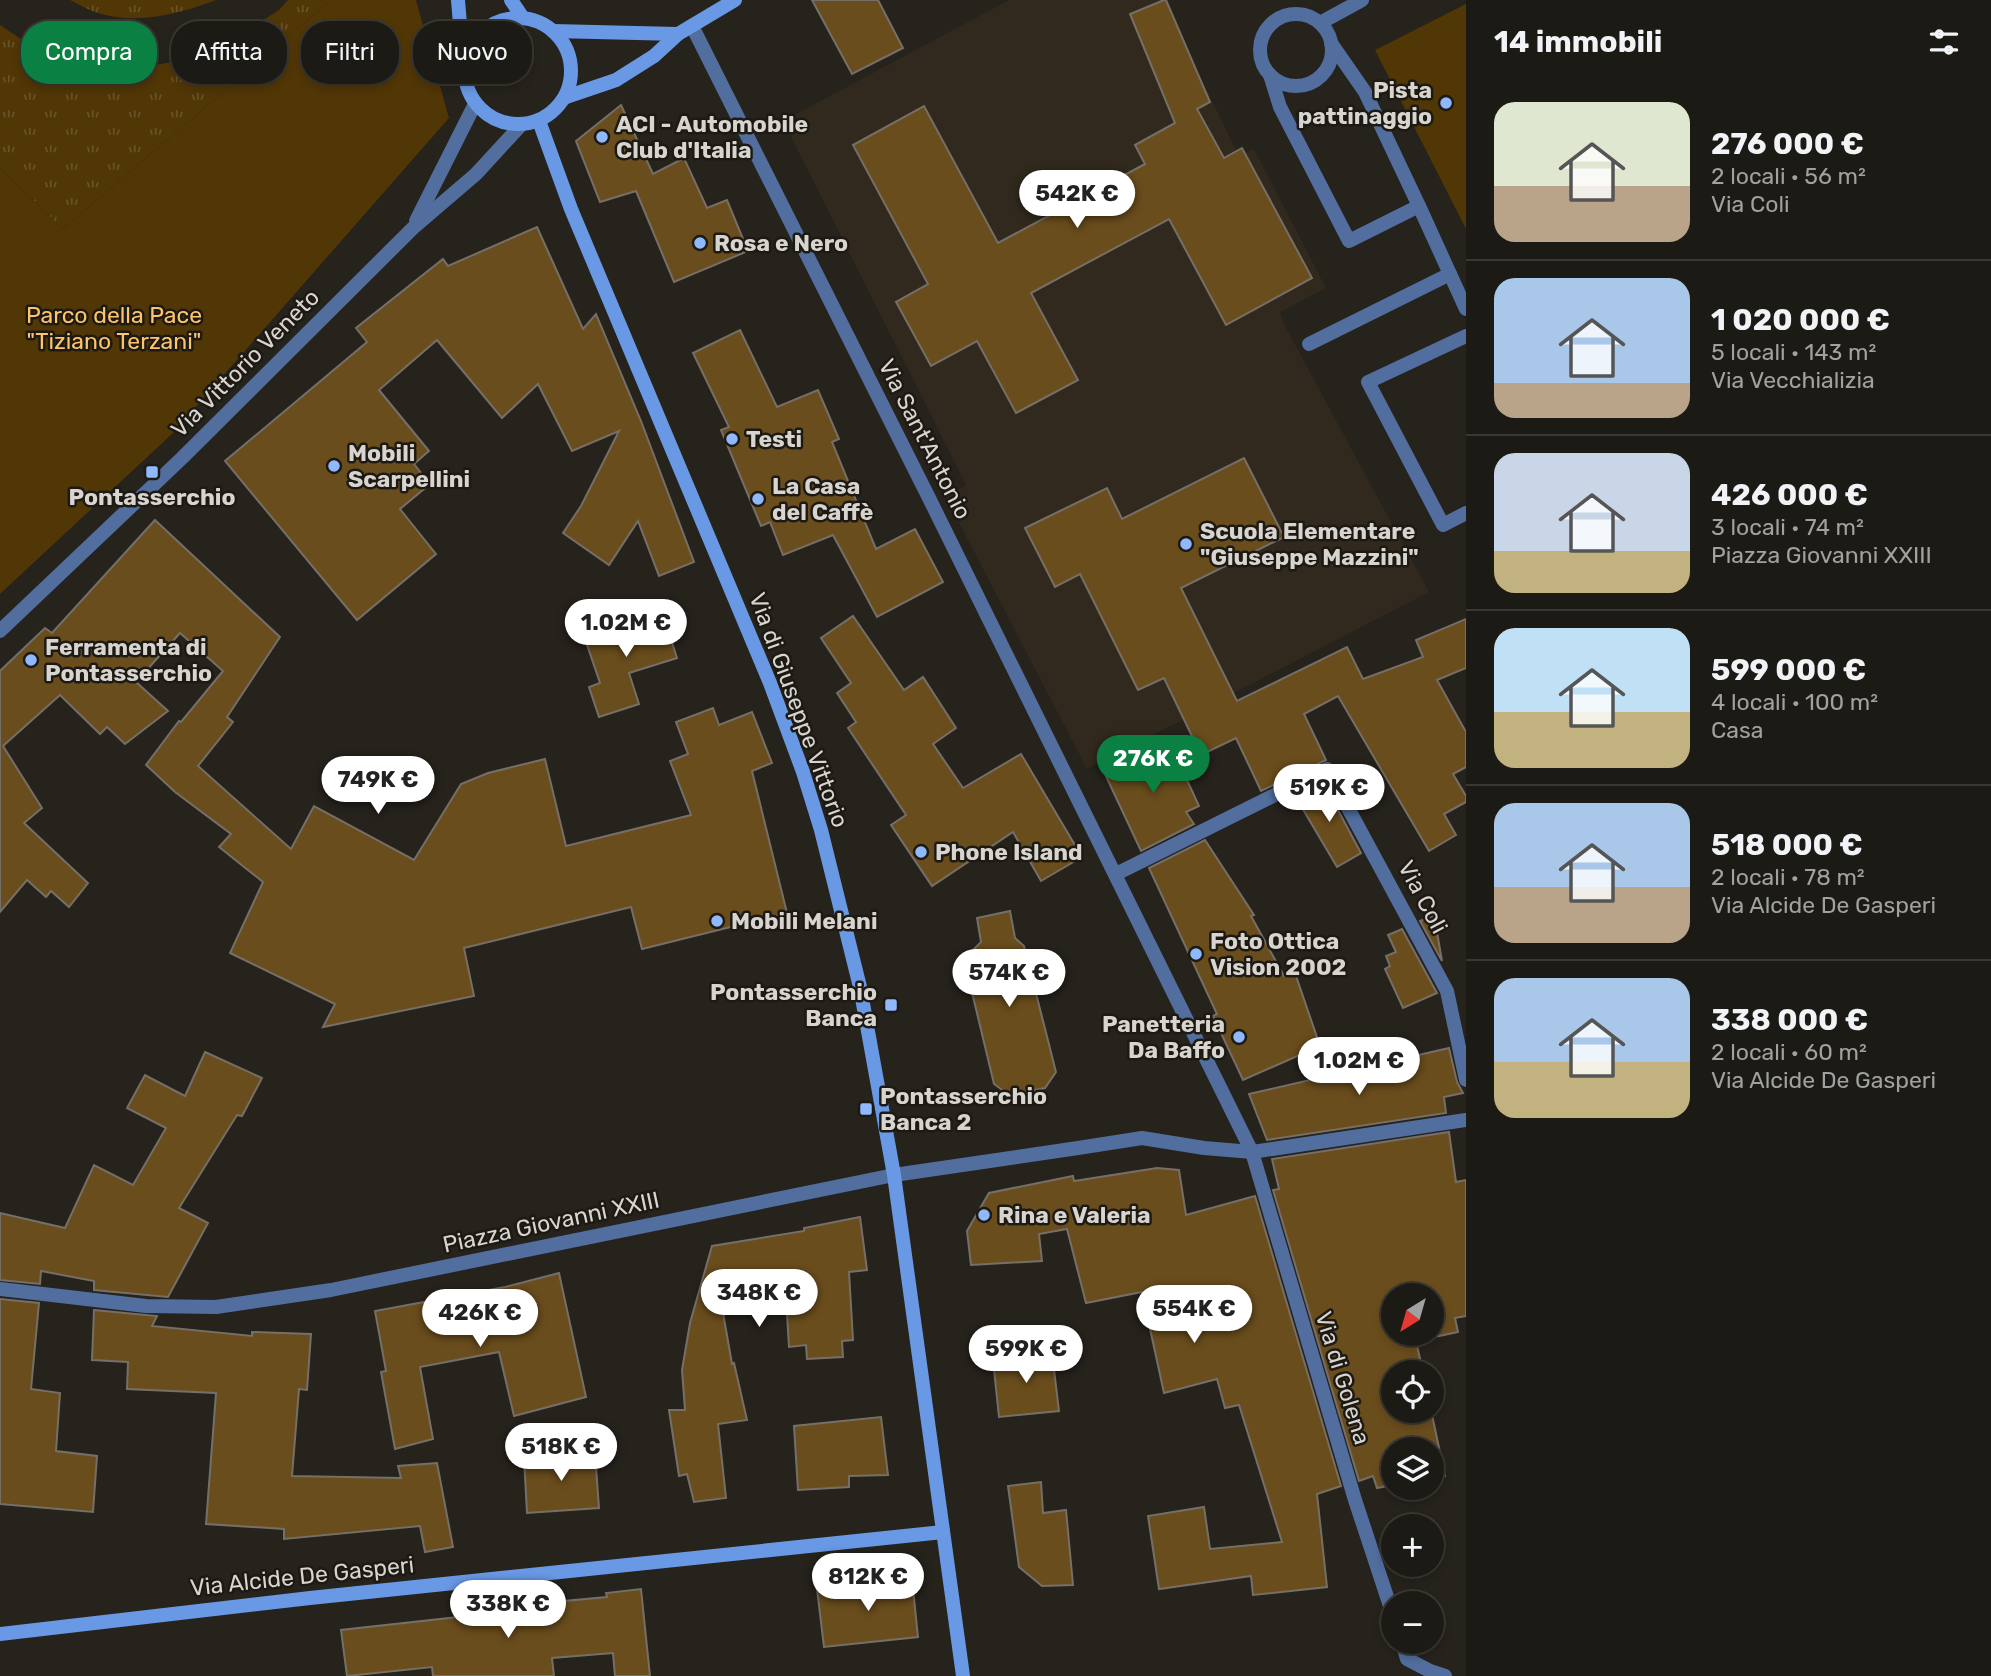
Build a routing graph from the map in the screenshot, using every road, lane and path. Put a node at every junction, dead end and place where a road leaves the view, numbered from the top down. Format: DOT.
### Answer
graph roads {
  1 [pos="458,0"];
  2 [pos="511,0"];
  3 [pos="735,0"];
  4 [pos="1362,0"];
  5 [pos="523,18"];
  6 [pos="460,21"];
  7 [pos="500,21"];
  8 [pos="1320,23"];
  9 [pos="692,26"];
  10 [pos="553,31"];
  11 [pos="678,34"];
  12 [pos="1331,43"];
  13 [pos="1270,75"];
  14 [pos="466,84"];
  15 [pos="566,97"];
  16 [pos="475,104"];
  17 [pos="539,121"];
  18 [pos="521,125"];
  19 [pos="1419,206"];
  20 [pos="413,228"];
  21 [pos="1450,274"];
  22 [pos="1466,309"];
  23 [pos="1466,336"];
  24 [pos="1309,344"];
  25 [pos="1466,513"];
  26 [pos="0,632"];
  27 [pos="1116,874"];
  28 [pos="1466,1080"];
  29 [pos="1466,1120"];
  30 [pos="1252,1152"];
  31 [pos="894,1175"];
  32 [pos="0,1289"];
  33 [pos="943,1532"];
  34 [pos="1385,1591"];
  35 [pos="0,1634"];
  36 [pos="1406,1654"];
  37 [pos="962,1676"];
  38 [pos="1445,1676"];
  1 -- 6 [label="main road"];
  2 -- 5 [label="main road"];
  3 -- 9 [label="main road"];
  4 -- 8 [label="street"];
  5 -- 7 [label="main road"];
  5 -- 10 [label="main road"];
  8 -- 12 [label="street"];
  8 -- 13 [label="street"];
  9 -- 11 [label="main road"];
  9 -- 27 [label="street, Via Sant'Antonio"];
  10 -- 11 [label="main road"];
  10 -- 15 [label="main road"];
  11 -- 15 [label="main road"];
  12 -- 13 [label="street"];
  12 -- 19 [label="street"];
  13 -- 19 [label="street"];
  14 -- 16 [label="main road"];
  15 -- 17 [label="main road"];
  16 -- 18 [label="main road"];
  16 -- 20 [label="street"];
  17 -- 18 [label="main road"];
  17 -- 31 [label="main road, Via di Giuseppe Vittorio"];
  18 -- 20 [label="street, Via Vittorio Veneto"];
  19 -- 21 [label="street"];
  20 -- 26 [label="street, Via Vittorio Veneto"];
  21 -- 22 [label="street"];
  21 -- 24 [label="street"];
  23 -- 25 [label="street"];
  27 -- 28 [label="street, Via Coli"];
  27 -- 30 [label="street, Via Sant'Antonio"];
  29 -- 30 [label="street, Piazza Giovanni XXIII"];
  30 -- 31 [label="street, Piazza Giovanni XXIII"];
  30 -- 34 [label="street, Via di Golena"];
  31 -- 32 [label="street, Piazza Giovanni XXIII"];
  31 -- 33 [label="main road, Via di Giuseppe Vittorio"];
  33 -- 35 [label="main road, Via Alcide De Gasperi"];
  33 -- 37 [label="main road, Via di Giuseppe Vittorio"];
  36 -- 38 [label="street"];
}
